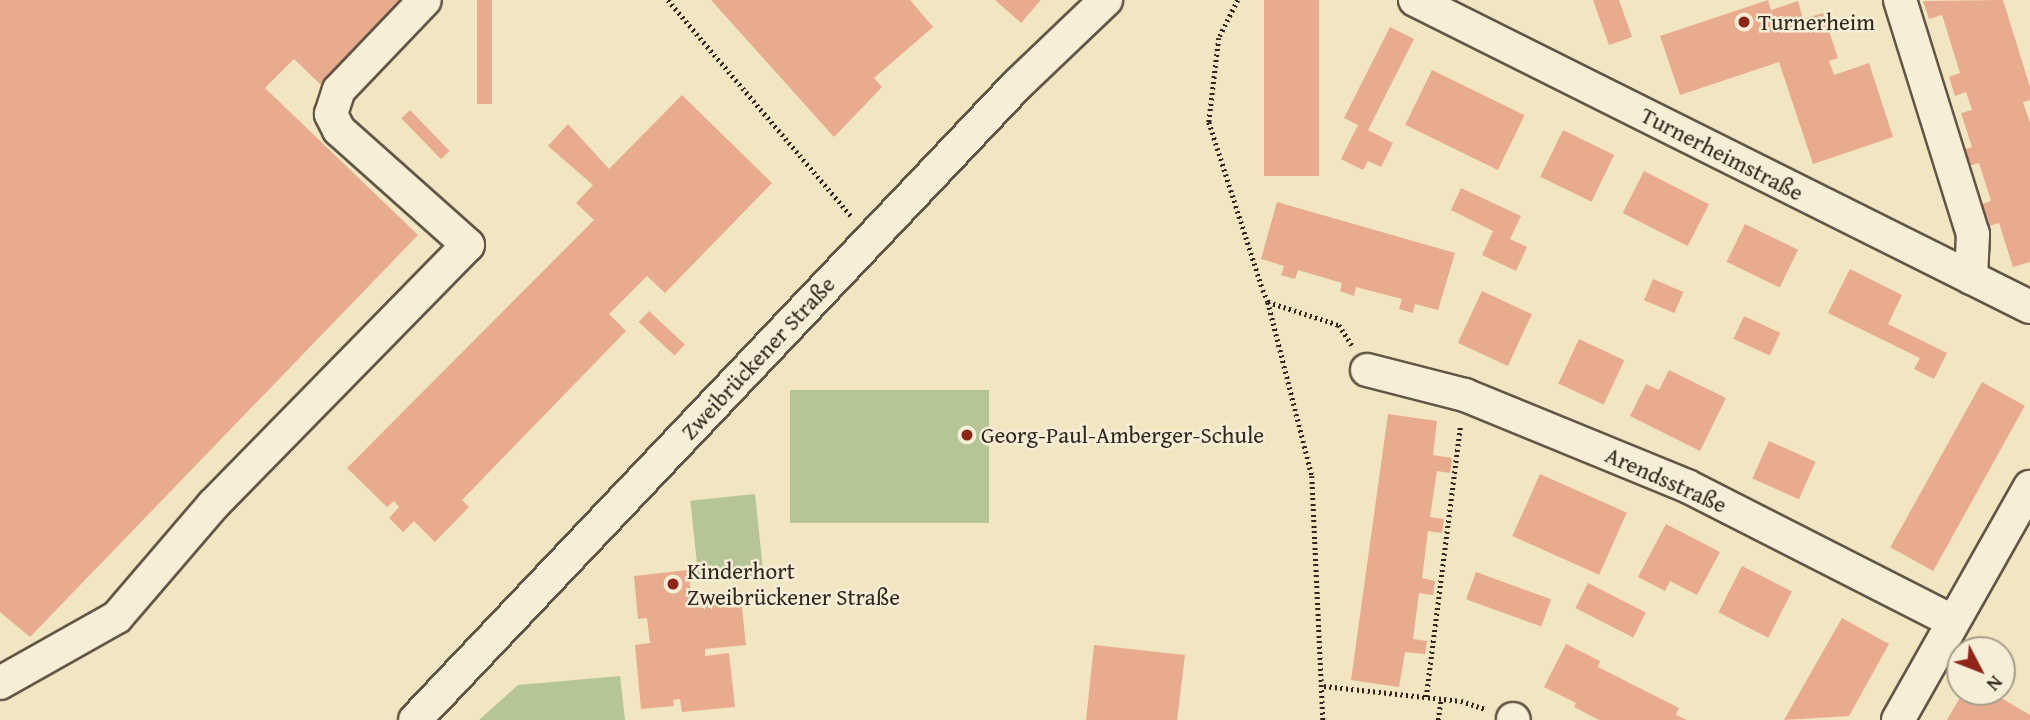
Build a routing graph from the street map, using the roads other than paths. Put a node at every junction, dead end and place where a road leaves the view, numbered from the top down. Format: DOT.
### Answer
graph roads {
  1 [pos="425,0"];
  2 [pos="1106,0"];
  3 [pos="1900,0"];
  4 [pos="1431,4"];
  5 [pos="1971,278"];
  6 [pos="2030,307"];
  7 [pos="1367,370"];
  8 [pos="2030,487"];
  9 [pos="1952,621"];
  10 [pos="0,683"];
  11 [pos="415,720"];
  12 [pos="1898,720"];
  1 -- 10 [label="street"];
  2 -- 11 [label="street, Zweibrückener Straße"];
  3 -- 5 [label="street"];
  4 -- 5 [label="street, Turnerheimstraße"];
  5 -- 6 [label="street, Turnerheimstraße"];
  7 -- 9 [label="street, Arendsstraße"];
  8 -- 9 [label="street"];
  9 -- 12 [label="street"];
}
